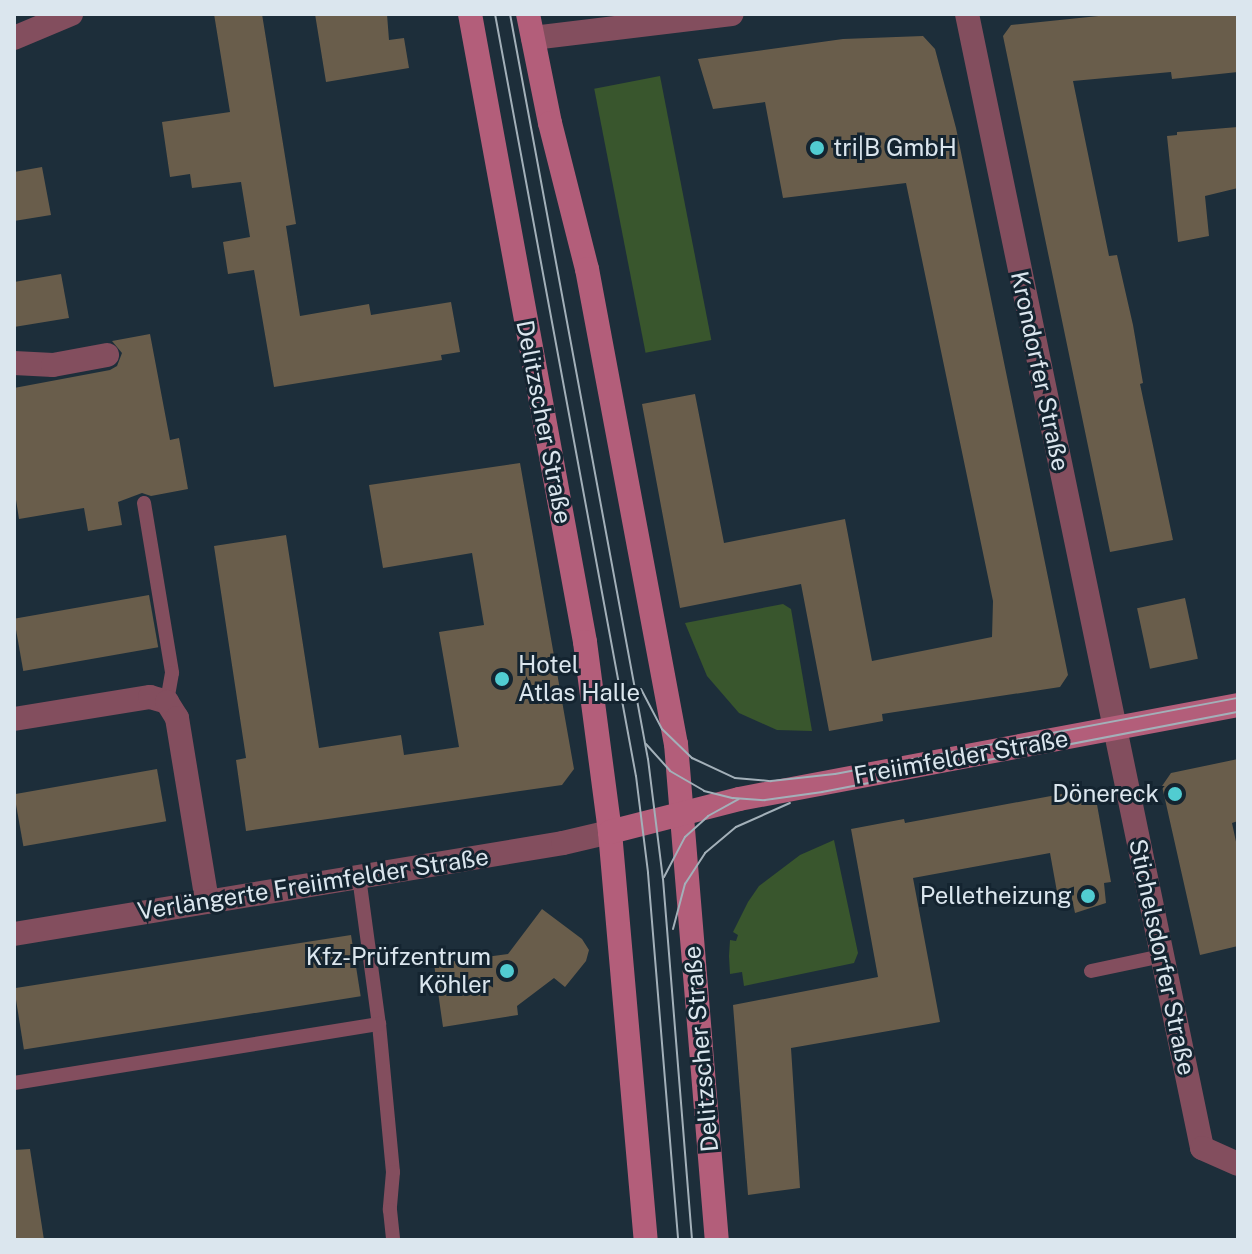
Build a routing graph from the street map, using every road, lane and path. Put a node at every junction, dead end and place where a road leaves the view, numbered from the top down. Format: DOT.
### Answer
graph roads {
  1 [pos="71,14"];
  2 [pos="470,14"];
  3 [pos="732,14"];
  4 [pos="967,14"];
  5 [pos="694,16"];
  6 [pos="531,26"];
  7 [pos="14,38"];
  8 [pos="107,355"];
  9 [pos="14,363"];
  10 [pos="144,503"];
  11 [pos="167,702"];
  12 [pos="1238,705"];
  13 [pos="14,719"];
  14 [pos="1114,729"];
  15 [pos="683,811"];
  16 [pos="610,832"];
  17 [pos="359,877"];
  18 [pos="207,902"];
  19 [pos="14,934"];
  20 [pos="1162,956"];
  21 [pos="1091,971"];
  22 [pos="379,1024"];
  23 [pos="14,1083"];
  24 [pos="1238,1164"];
  25 [pos="393,1240"];
  26 [pos="646,1240"];
  27 [pos="717,1240"];
  1 -- 7 [label="street"];
  2 -- 16 [label="main road, Delitzscher Straße"];
  3 -- 5 [label="street"];
  4 -- 14 [label="street, Krondorfer Straße"];
  5 -- 6 [label="street"];
  6 -- 15 [label="main road, Delitzscher Straße"];
  8 -- 9 [label="street"];
  10 -- 11 [label="lane"];
  11 -- 13 [label="street"];
  11 -- 18 [label="street"];
  12 -- 14 [label="main road, Freiimfelder Straße"];
  14 -- 15 [label="main road, Freiimfelder Straße"];
  14 -- 20 [label="street, Stichelsdorfer Straße"];
  15 -- 16 [label="main road"];
  15 -- 27 [label="main road, Delitzscher Straße"];
  16 -- 17 [label="street, Verlängerte Freiimfelder Straße"];
  16 -- 26 [label="main road, Delitzscher Straße"];
  17 -- 18 [label="street, Verlängerte Freiimfelder Straße"];
  17 -- 22 [label="lane"];
  18 -- 19 [label="street, Verlängerte Freiimfelder Straße"];
  20 -- 21 [label="lane"];
  20 -- 24 [label="street, Stichelsdorfer Straße"];
  22 -- 23 [label="lane"];
  22 -- 25 [label="lane"];
}
